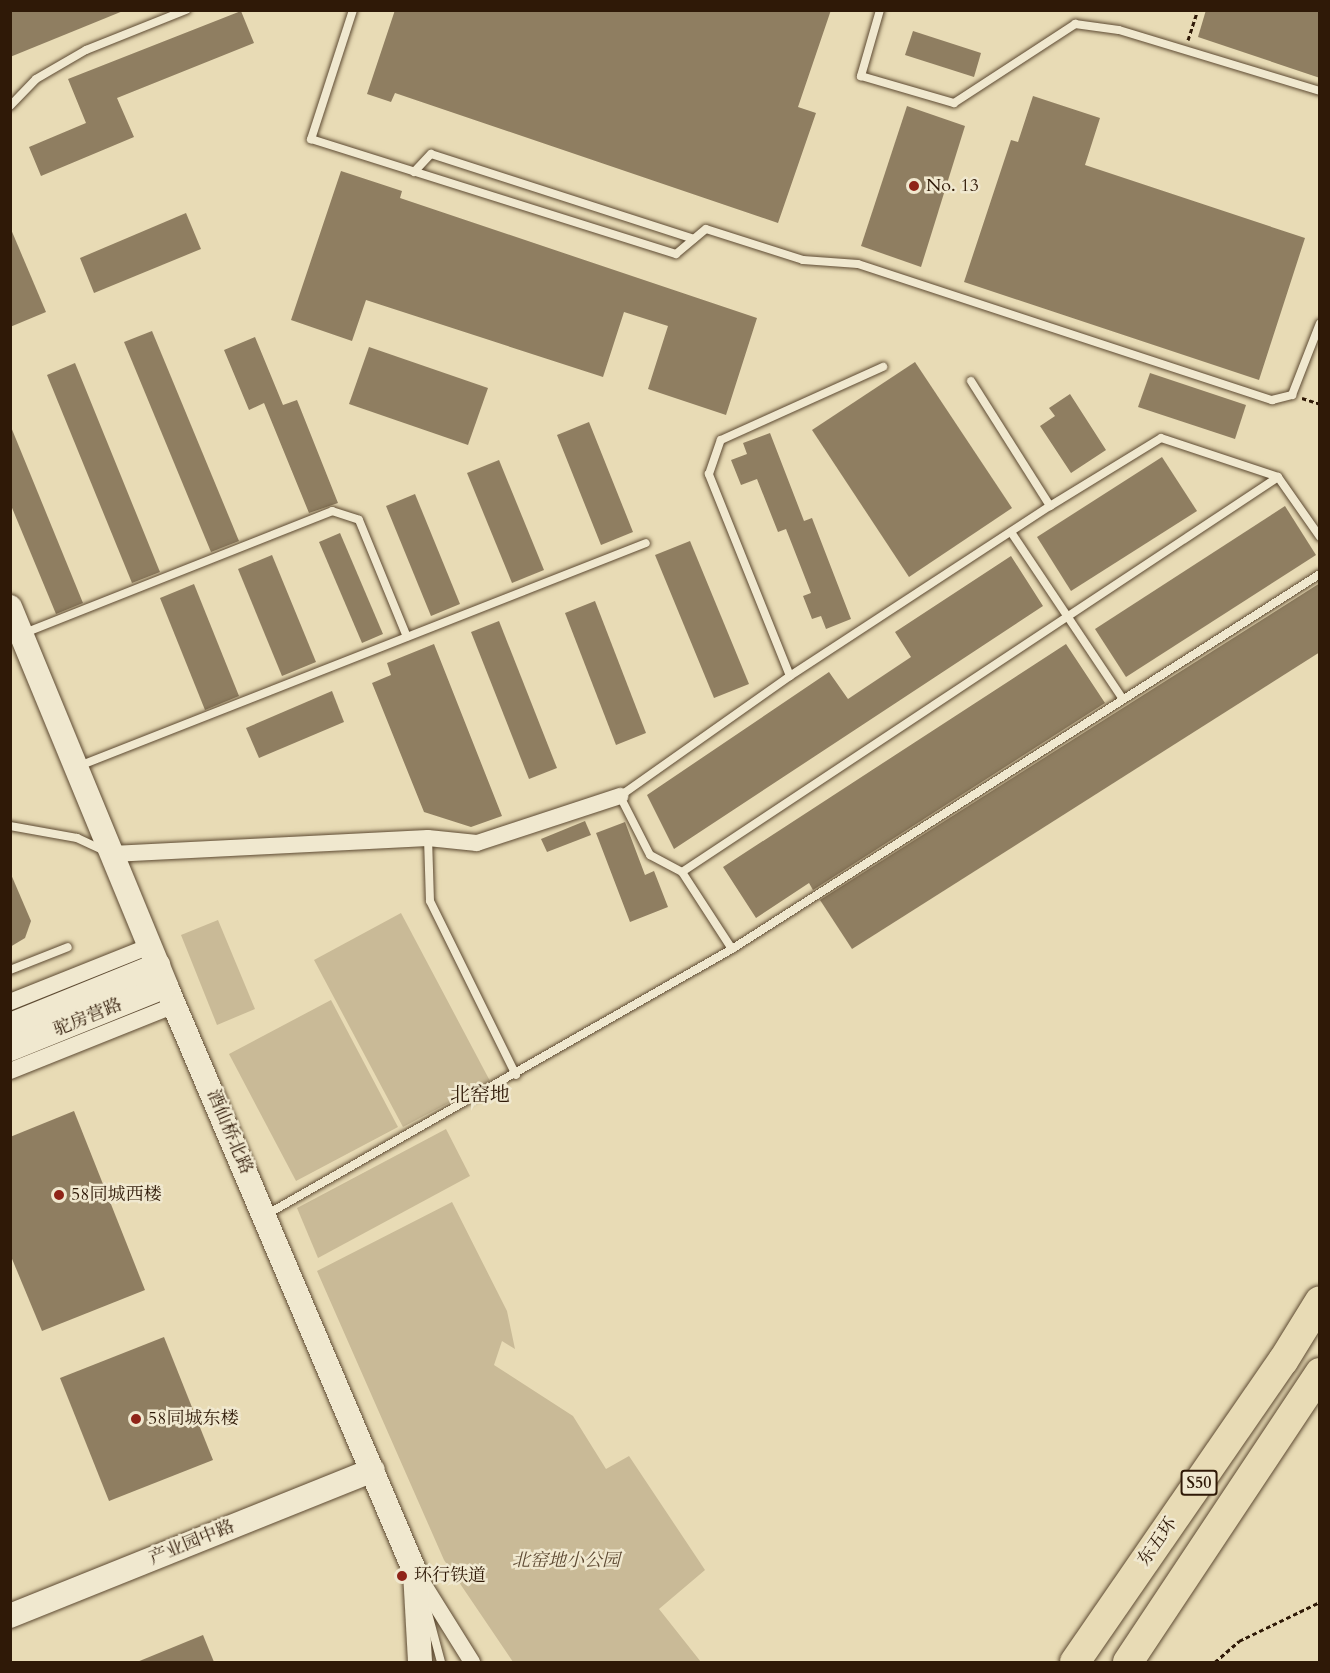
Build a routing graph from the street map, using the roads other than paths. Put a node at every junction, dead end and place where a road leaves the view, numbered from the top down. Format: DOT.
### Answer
graph roads {
  1 [pos="186,10"];
  2 [pos="353,10"];
  3 [pos="880,10"];
  4 [pos="1320,91"];
  5 [pos="10,106"];
  6 [pos="414,172"];
  7 [pos="694,239"];
  8 [pos="1320,323"];
  9 [pos="883,367"];
  10 [pos="971,381"];
  11 [pos="1278,477"];
  12 [pos="1050,506"];
  13 [pos="1011,532"];
  14 [pos="1320,537"];
  15 [pos="646,543"];
  16 [pos="1320,574"];
  17 [pos="10,607"];
  18 [pos="1066,616"];
  19 [pos="22,634"];
  20 [pos="407,637"];
  21 [pos="790,676"];
  22 [pos="1124,699"];
  23 [pos="76,768"];
  24 [pos="620,796"];
  25 [pos="10,826"];
  26 [pos="428,838"];
  27 [pos="112,854"];
  28 [pos="682,872"];
  29 [pos="68,947"];
  30 [pos="732,949"];
  31 [pos="10,969"];
  32 [pos="162,975"];
  33 [pos="10,1002"];
  34 [pos="10,1025"];
  35 [pos="10,1049"];
  36 [pos="10,1071"];
  37 [pos="516,1075"];
  38 [pos="264,1216"];
  39 [pos="1320,1301"];
  40 [pos="1320,1373"];
  41 [pos="373,1470"];
  42 [pos="416,1572"];
  43 [pos="10,1616"];
  44 [pos="420,1662"];
  45 [pos="441,1662"];
  46 [pos="472,1662"];
  47 [pos="1075,1662"];
  48 [pos="1128,1662"];
  1 -- 5 [label="lane"];
  2 -- 6 [label="lane"];
  3 -- 4 [label="lane"];
  6 -- 7 [label="lane"];
  6 -- 7 [label="lane"];
  7 -- 8 [label="lane"];
  9 -- 21 [label="lane"];
  10 -- 12 [label="lane"];
  11 -- 12 [label="lane"];
  11 -- 14 [label="lane"];
  11 -- 18 [label="lane"];
  12 -- 13 [label="lane"];
  13 -- 18 [label="lane"];
  13 -- 21 [label="lane"];
  15 -- 20 [label="lane"];
  16 -- 22 [label="lane"];
  17 -- 19 [label="street, 酒仙桥北路"];
  18 -- 22 [label="lane"];
  18 -- 28 [label="lane"];
  19 -- 20 [label="lane"];
  19 -- 23 [label="street, 酒仙桥北路"];
  20 -- 23 [label="lane"];
  21 -- 24 [label="lane"];
  22 -- 30 [label="lane"];
  23 -- 27 [label="street, 酒仙桥北路"];
  24 -- 26 [label="street"];
  24 -- 28 [label="lane"];
  25 -- 27 [label="lane"];
  26 -- 27 [label="street"];
  26 -- 37 [label="lane"];
  27 -- 32 [label="street, 酒仙桥北路"];
  28 -- 30 [label="lane"];
  29 -- 31 [label="lane"];
  30 -- 37 [label="lane"];
  32 -- 33 [label="street"];
  32 -- 34 [label="street, 驼房营路"];
  32 -- 35 [label="street, 驼房营路"];
  32 -- 36 [label="street"];
  32 -- 38 [label="street, 酒仙桥北路"];
  37 -- 38 [label="lane"];
  38 -- 41 [label="street, 酒仙桥北路"];
  39 -- 47 [label="highway, 东五环 / S50"];
  40 -- 48 [label="highway, S50"];
  41 -- 42 [label="street, 酒仙桥北路"];
  41 -- 43 [label="street, 产业园中路"];
  42 -- 44 [label="street, 酒仙桥北路"];
  42 -- 45 [label="lane"];
  42 -- 46 [label="street"];
}
